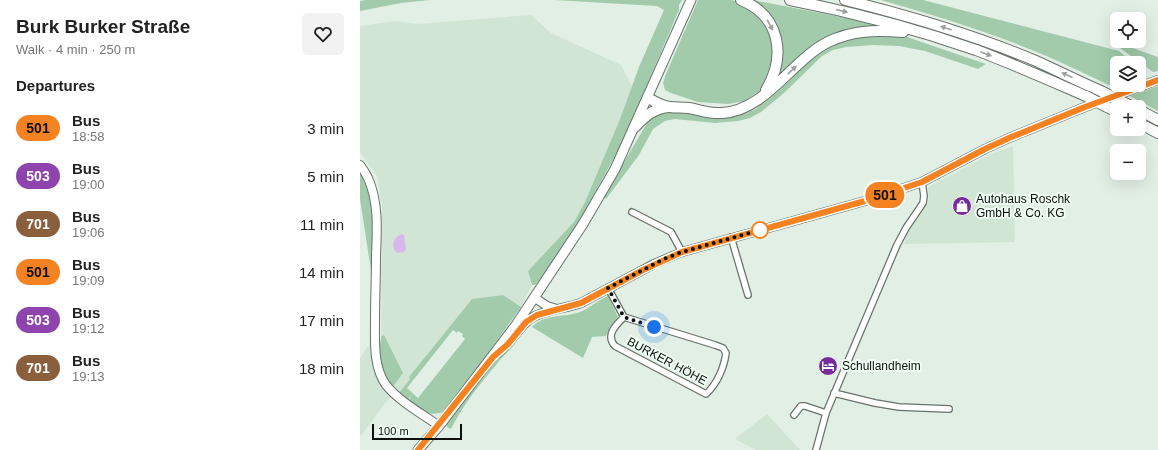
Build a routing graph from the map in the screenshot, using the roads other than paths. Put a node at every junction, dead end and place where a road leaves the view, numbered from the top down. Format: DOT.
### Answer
graph roads {
  1 [pos="691,0"];
  2 [pos="742,0"];
  3 [pos="790,0"];
  4 [pos="845,0"];
  5 [pos="922,33"];
  6 [pos="1158,80"];
  7 [pos="649,95"];
  8 [pos="763,95"];
  9 [pos="1119,100"];
  10 [pos="670,107"];
  11 [pos="688,108"];
  12 [pos="1110,108"];
  13 [pos="1146,114"];
  14 [pos="1158,120"];
  15 [pos="635,127"];
  16 [pos="1146,127"];
  17 [pos="1158,133"];
  18 [pos="360,165"];
  19 [pos="922,182"];
  20 [pos="632,212"];
  21 [pos="731,237"];
  22 [pos="682,252"];
  23 [pos="608,288"];
  24 [pos="748,295"];
  25 [pos="535,298"];
  26 [pos="558,310"];
  27 [pos="624,317"];
  28 [pos="493,357"];
  29 [pos="834,393"];
  30 [pos="949,410"];
  31 [pos="826,413"];
  32 [pos="794,416"];
  33 [pos="439,426"];
  34 [pos="418,450"];
  35 [pos="816,450"];
  1 -- 7 [label="main road"];
  2 -- 8 [label="highway, one-way"];
  3 -- 5 [label="highway, one-way"];
  9 -- 4 [label="highway, one-way, bridge"];
  8 -- 5 [label="highway, one-way"];
  5 -- 12 [label="highway, one-way, bridge"];
  6 -- 19 [label="street"];
  7 -- 10 [label="highway"];
  7 -- 11 [label="highway"];
  7 -- 15 [label="main road"];
  8 -- 11 [label="highway"];
  10 -- 11 [label="highway"];
  10 -- 15 [label="highway"];
  13 -- 14 [label="highway"];
  15 -- 25 [label="main road"];
  16 -- 17 [label="highway"];
  18 -- 33 [label="street"];
  19 -- 21 [label="street"];
  19 -- 29 [label="street"];
  20 -- 22 [label="street"];
  21 -- 22 [label="street"];
  21 -- 24 [label="street"];
  22 -- 23 [label="street"];
  23 -- 26 [label="street"];
  23 -- 27 [label="street"];
  25 -- 26 [label="street"];
  25 -- 28 [label="main road"];
  26 -- 28 [label="street"];
  27 -- 27 [label="street, BURKER HÖHE"];
  28 -- 33 [label="main road"];
  29 -- 30 [label="street"];
  29 -- 31 [label="street"];
  31 -- 32 [label="street"];
  31 -- 35 [label="street"];
  33 -- 34 [label="main road"];
}
